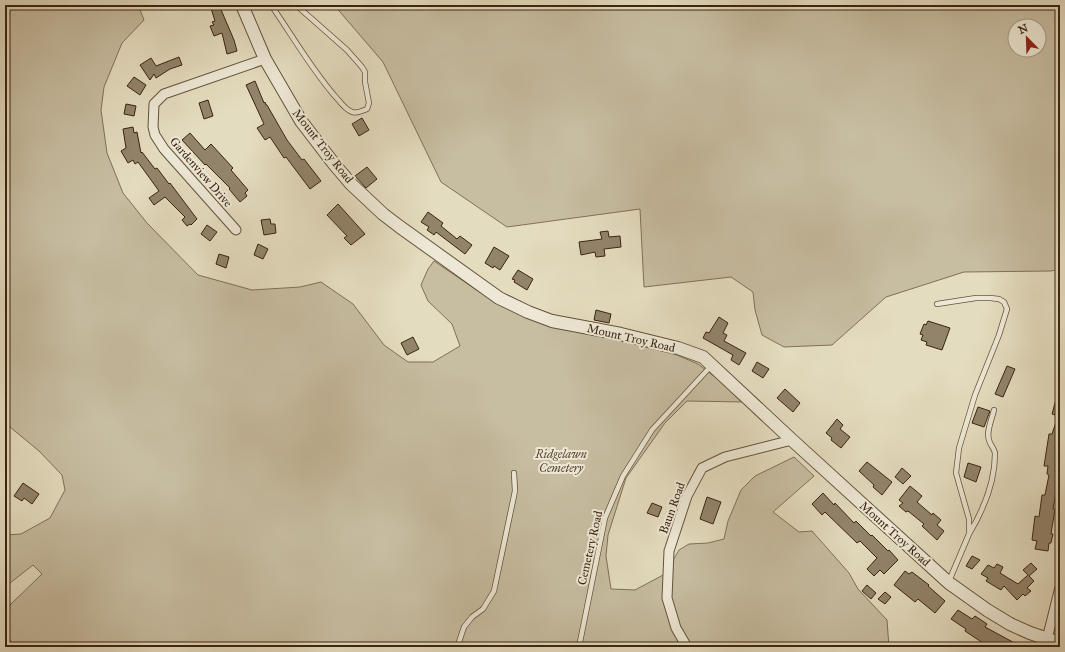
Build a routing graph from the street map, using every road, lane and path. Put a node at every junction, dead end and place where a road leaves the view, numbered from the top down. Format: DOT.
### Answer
graph roads {
  1 [pos="242,5"];
  2 [pos="271,5"];
  3 [pos="296,5"];
  4 [pos="265,59"];
  5 [pos="236,230"];
  6 [pos="937,304"];
  7 [pos="711,366"];
  8 [pos="994,410"];
  9 [pos="792,440"];
  10 [pos="514,473"];
  11 [pos="970,534"];
  12 [pos="948,583"];
  13 [pos="1060,587"];
  14 [pos="1047,639"];
  15 [pos="1060,644"];
  16 [pos="460,647"];
  17 [pos="579,647"];
  18 [pos="687,647"];
  1 -- 4 [label="street, Mount Troy Road"];
  2 -- 3 [label="lane"];
  4 -- 5 [label="street, Gardenview Drive"];
  4 -- 7 [label="street, Mount Troy Road"];
  6 -- 11 [label="lane"];
  7 -- 9 [label="street, Mount Troy Road"];
  7 -- 17 [label="lane, Cemetery Road"];
  8 -- 11 [label="lane"];
  9 -- 12 [label="street, Mount Troy Road"];
  9 -- 18 [label="street, Baun Road"];
  10 -- 16 [label="lane"];
  11 -- 12 [label="lane"];
  12 -- 14 [label="street, Mount Troy Road"];
  13 -- 14 [label="street"];
  14 -- 15 [label="street, Mount Troy Road"];
}
